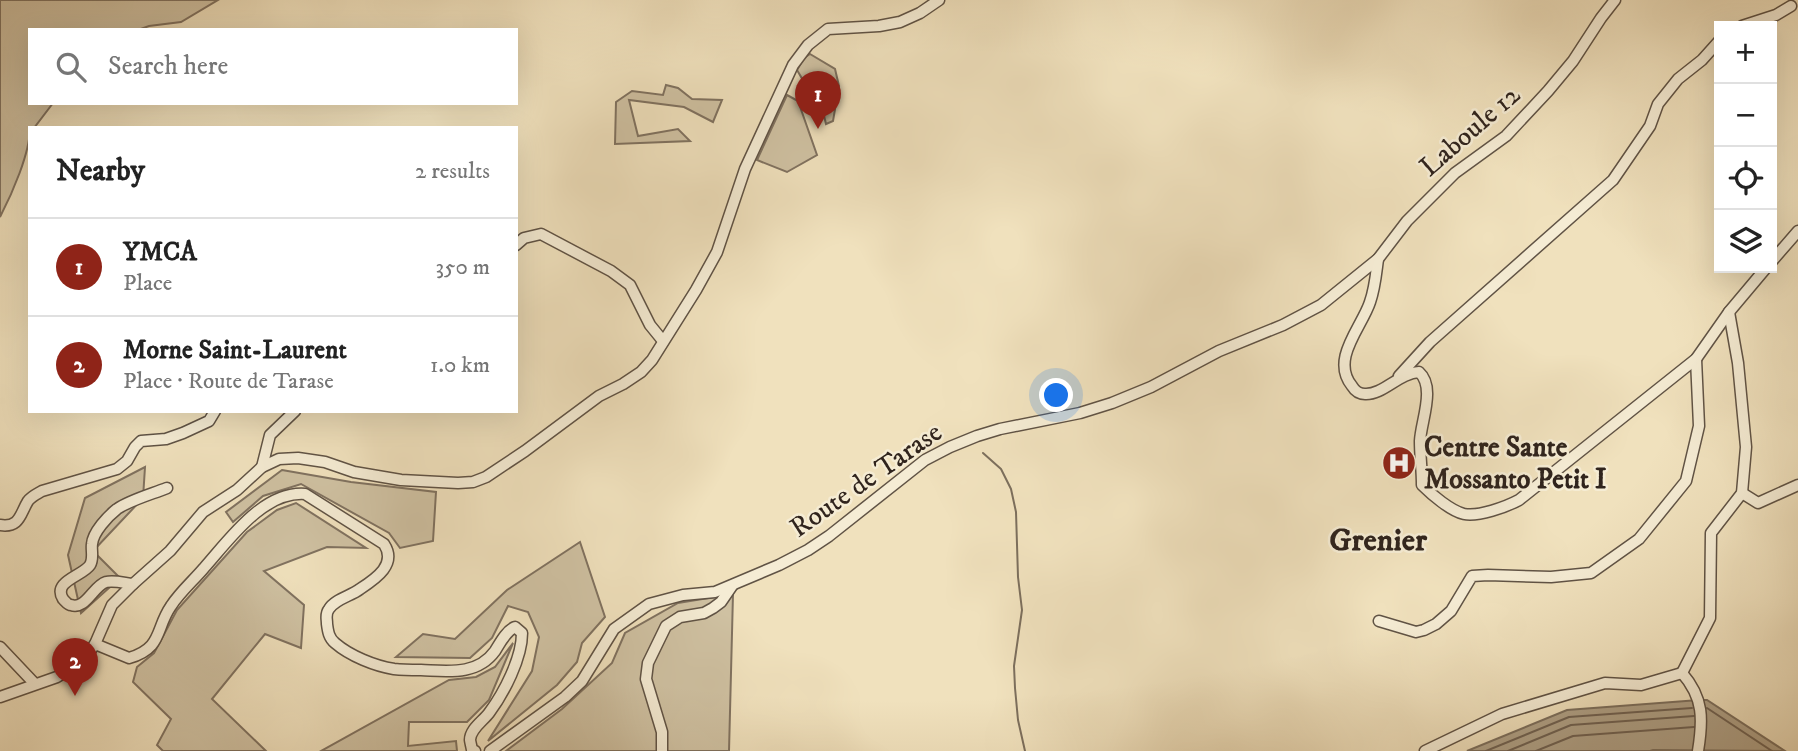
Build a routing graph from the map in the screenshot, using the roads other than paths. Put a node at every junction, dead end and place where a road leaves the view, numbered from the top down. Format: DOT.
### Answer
graph roads {
  1 [pos="939,0"];
  2 [pos="1615,0"];
  3 [pos="1791,6"];
  4 [pos="1757,21"];
  5 [pos="1714,47"];
  6 [pos="1798,231"];
  7 [pos="518,242"];
  8 [pos="1777,255"];
  9 [pos="1378,259"];
  10 [pos="1762,273"];
  11 [pos="1729,312"];
  12 [pos="663,341"];
  13 [pos="1696,359"];
  14 [pos="1394,381"];
  15 [pos="214,413"];
  16 [pos="293,413"];
  17 [pos="262,467"];
  18 [pos="1798,485"];
  19 [pos="167,488"];
  20 [pos="1742,493"];
  21 [pos="0,525"];
  22 [pos="133,584"];
  23 [pos="732,586"];
  24 [pos="1379,621"];
  25 [pos="95,644"];
  26 [pos="0,647"];
  27 [pos="1682,673"];
  28 [pos="35,684"];
  29 [pos="0,697"];
  30 [pos="474,751"];
  31 [pos="490,751"];
  32 [pos="662,751"];
  33 [pos="1425,751"];
  34 [pos="1698,751"];
  1 -- 12 [label="street"];
  2 -- 9 [label="street, Laboule 12"];
  3 -- 4 [label="street"];
  5 -- 14 [label="street"];
  6 -- 8 [label="street"];
  7 -- 12 [label="street"];
  9 -- 14 [label="street"];
  9 -- 23 [label="street, Route de Tarase"];
  10 -- 11 [label="street"];
  11 -- 13 [label="street"];
  11 -- 20 [label="street"];
  12 -- 17 [label="street"];
  13 -- 14 [label="street"];
  13 -- 24 [label="street"];
  15 -- 21 [label="street"];
  16 -- 17 [label="street"];
  17 -- 22 [label="street"];
  18 -- 20 [label="street"];
  19 -- 22 [label="street"];
  20 -- 27 [label="street"];
  22 -- 25 [label="street"];
  23 -- 31 [label="street, Route de Tarase"];
  23 -- 32 [label="street"];
  25 -- 28 [label="street"];
  25 -- 30 [label="street"];
  26 -- 28 [label="street"];
  27 -- 33 [label="street"];
  27 -- 34 [label="street"];
  28 -- 29 [label="street"];
}
